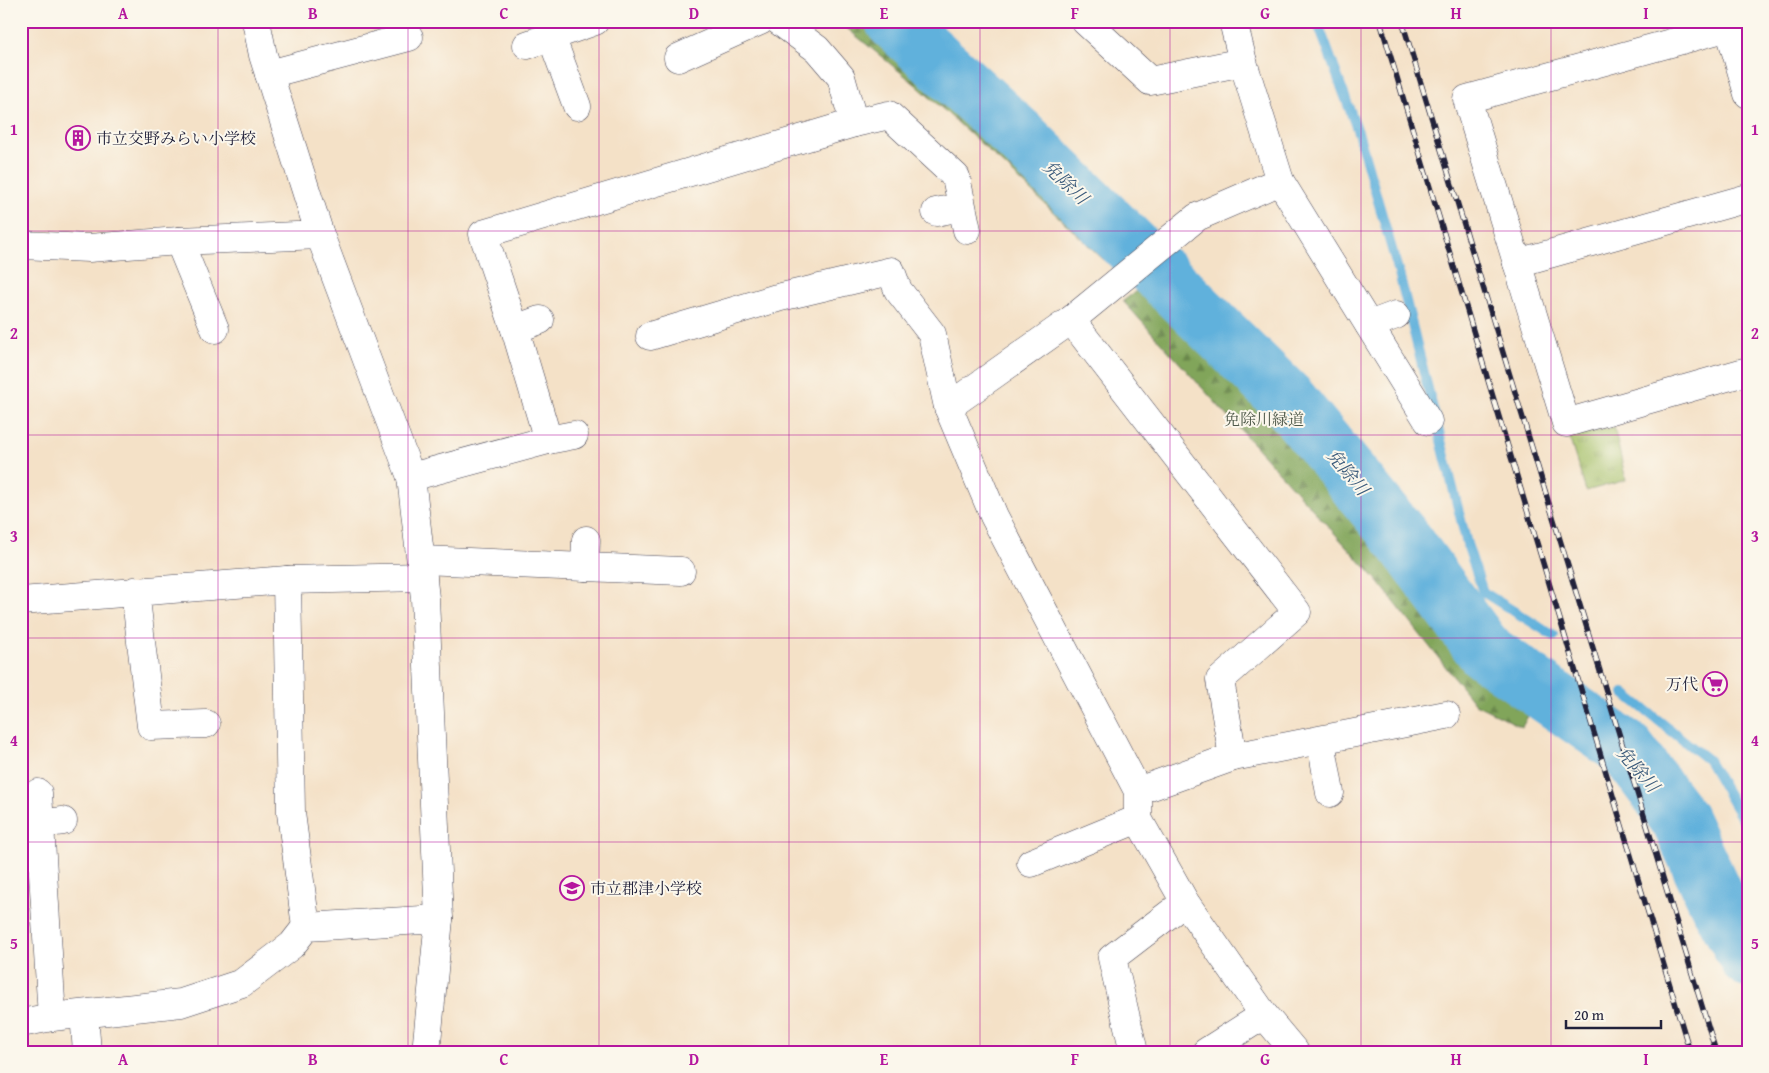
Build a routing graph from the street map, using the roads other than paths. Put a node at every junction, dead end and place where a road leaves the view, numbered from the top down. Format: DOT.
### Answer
graph roads {
  1 [pos="256,21"];
  2 [pos="595,21"];
  3 [pos="760,21"];
  4 [pos="778,21"];
  5 [pos="1085,21"];
  6 [pos="1233,21"];
  7 [pos="1728,24"];
  8 [pos="409,37"];
  9 [pos="678,58"];
  10 [pos="1243,62"];
  11 [pos="269,74"];
  12 [pos="1748,94"];
  13 [pos="577,106"];
  14 [pos="854,122"];
  15 [pos="1280,181"];
  16 [pos="1748,198"];
  17 [pos="955,216"];
  18 [pos="320,235"];
  19 [pos="179,241"];
  20 [pos="21,245"];
  21 [pos="1517,264"];
  22 [pos="1396,315"];
  23 [pos="540,320"];
  24 [pos="1071,320"];
  25 [pos="1369,325"];
  26 [pos="215,329"];
  27 [pos="515,329"];
  28 [pos="650,336"];
  29 [pos="1748,371"];
  30 [pos="948,407"];
  31 [pos="1428,421"];
  32 [pos="574,435"];
  33 [pos="548,440"];
  34 [pos="411,477"];
  35 [pos="586,540"];
  36 [pos="585,566"];
  37 [pos="422,569"];
  38 [pos="681,571"];
  39 [pos="287,580"];
  40 [pos="135,591"];
  41 [pos="21,602"];
  42 [pos="1446,715"];
  43 [pos="206,724"];
  44 [pos="1321,741"];
  45 [pos="1233,757"];
  46 [pos="1138,791"];
  47 [pos="1330,793"];
  48 [pos="38,794"];
  49 [pos="1138,819"];
  50 [pos="1031,863"];
  51 [pos="1185,902"];
  52 [pos="439,920"];
  53 [pos="306,927"];
  54 [pos="84,1014"];
  55 [pos="1264,1015"];
  56 [pos="52,1017"];
  57 [pos="21,1023"];
  58 [pos="87,1052"];
  59 [pos="426,1052"];
  60 [pos="1134,1052"];
  61 [pos="1206,1052"];
  62 [pos="1295,1052"];
  1 -- 11 [label="street"];
  2 -- 13 [label="street"];
  3 -- 9 [label="street"];
  4 -- 14 [label="street"];
  5 -- 10 [label="street"];
  6 -- 10 [label="street"];
  7 -- 12 [label="street"];
  7 -- 21 [label="street"];
  8 -- 11 [label="street"];
  10 -- 15 [label="street"];
  11 -- 18 [label="street"];
  14 -- 17 [label="street"];
  14 -- 27 [label="street"];
  15 -- 24 [label="street"];
  15 -- 25 [label="street"];
  16 -- 21 [label="street"];
  18 -- 19 [label="street"];
  18 -- 34 [label="street"];
  19 -- 20 [label="street"];
  19 -- 26 [label="street"];
  21 -- 29 [label="street"];
  22 -- 25 [label="street"];
  23 -- 27 [label="street"];
  24 -- 30 [label="street"];
  24 -- 45 [label="street"];
  25 -- 31 [label="street"];
  27 -- 33 [label="street"];
  28 -- 30 [label="street"];
  30 -- 46 [label="street"];
  32 -- 33 [label="street"];
  33 -- 34 [label="street"];
  34 -- 37 [label="street"];
  35 -- 36 [label="street"];
  36 -- 37 [label="street"];
  36 -- 38 [label="street"];
  37 -- 39 [label="street"];
  37 -- 52 [label="street"];
  39 -- 40 [label="street"];
  39 -- 53 [label="street"];
  40 -- 41 [label="street"];
  40 -- 43 [label="street"];
  42 -- 44 [label="street"];
  44 -- 45 [label="street"];
  44 -- 47 [label="street"];
  45 -- 46 [label="street"];
  46 -- 49 [label="street"];
  48 -- 56 [label="street"];
  49 -- 50 [label="street"];
  49 -- 51 [label="street"];
  51 -- 55 [label="street"];
  51 -- 60 [label="street"];
  52 -- 53 [label="street"];
  52 -- 59 [label="street"];
  53 -- 54 [label="street"];
  54 -- 56 [label="street"];
  54 -- 58 [label="street"];
  55 -- 61 [label="street"];
  55 -- 62 [label="street"];
  56 -- 57 [label="street"];
}
